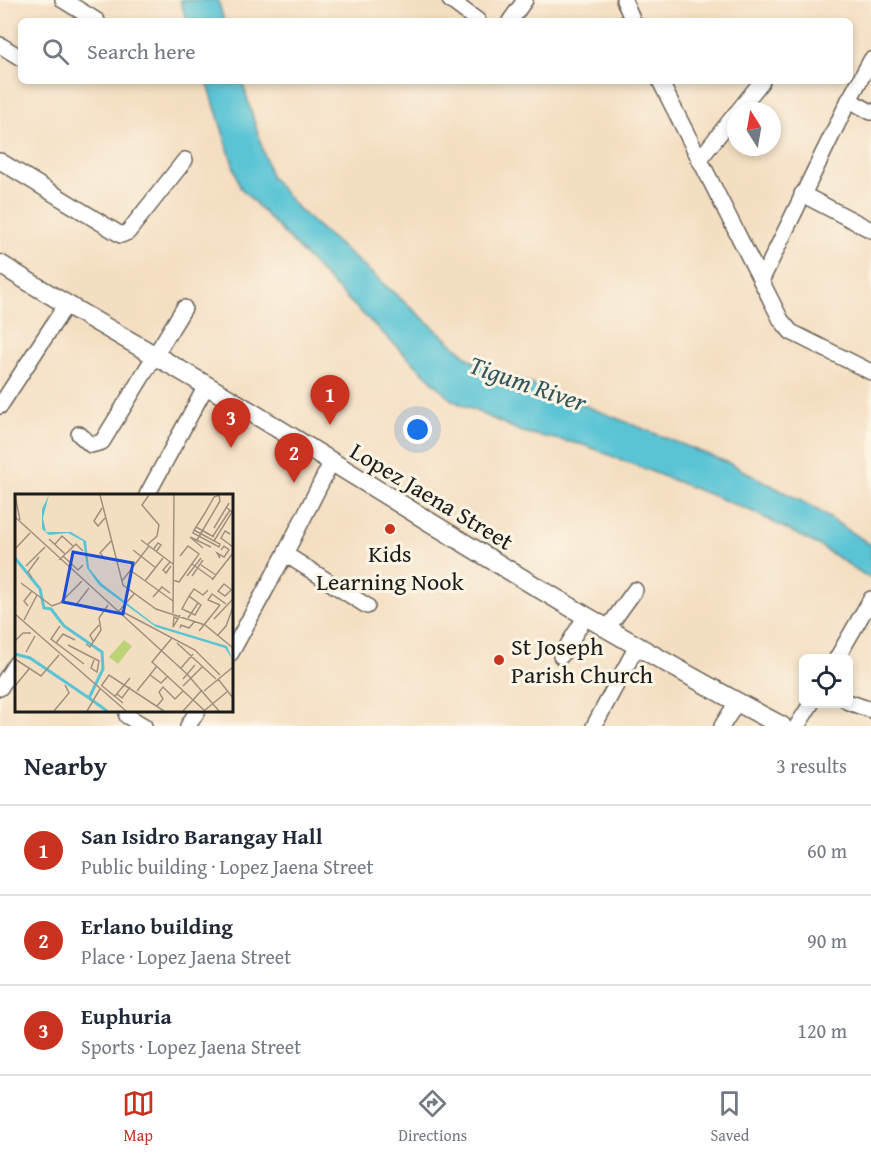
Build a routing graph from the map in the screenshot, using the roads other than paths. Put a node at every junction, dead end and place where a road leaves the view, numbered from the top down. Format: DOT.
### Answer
graph roads {
  1 [pos="63,0"];
  2 [pos="450,0"];
  3 [pos="525,0"];
  4 [pos="624,0"];
  5 [pos="91,18"];
  6 [pos="471,18"];
  7 [pos="512,18"];
  8 [pos="632,18"];
  9 [pos="0,45"];
  10 [pos="18,56"];
  11 [pos="871,60"];
  12 [pos="661,84"];
  13 [pos="760,84"];
  14 [pos="849,100"];
  15 [pos="745,102"];
  16 [pos="871,112"];
  17 [pos="727,125"];
  18 [pos="0,160"];
  19 [pos="185,160"];
  20 [pos="699,160"];
  21 [pos="802,194"];
  22 [pos="871,230"];
  23 [pos="0,264"];
  24 [pos="761,281"];
  25 [pos="66,305"];
  26 [pos="183,308"];
  27 [pos="155,356"];
  28 [pos="871,372"];
  29 [pos="206,386"];
  30 [pos="0,406"];
  31 [pos="80,434"];
  32 [pos="331,463"];
  33 [pos="148,494"];
  34 [pos="285,555"];
  35 [pos="635,590"];
  36 [pos="868,605"];
  37 [pos="367,606"];
  38 [pos="586,616"];
  39 [pos="607,629"];
  40 [pos="637,646"];
  41 [pos="232,651"];
  42 [pos="839,654"];
  43 [pos="561,656"];
  44 [pos="15,665"];
  45 [pos="0,688"];
  46 [pos="736,702"];
  47 [pos="853,703"];
  48 [pos="808,708"];
  49 [pos="871,710"];
  50 [pos="197,711"];
  51 [pos="128,716"];
  52 [pos="144,726"];
  53 [pos="188,726"];
  54 [pos="594,726"];
  55 [pos="722,726"];
  56 [pos="782,726"];
  57 [pos="797,726"];
  1 -- 5 [label="street"];
  2 -- 6 [label="street"];
  3 -- 7 [label="street"];
  4 -- 8 [label="street"];
  9 -- 10 [label="street"];
  11 -- 14 [label="street"];
  12 -- 20 [label="street"];
  13 -- 15 [label="street"];
  14 -- 16 [label="street"];
  14 -- 21 [label="street"];
  17 -- 20 [label="street"];
  18 -- 19 [label="street"];
  20 -- 24 [label="street"];
  21 -- 22 [label="street"];
  21 -- 24 [label="street"];
  23 -- 25 [label="main road, Lopez Jaena Street"];
  24 -- 28 [label="street"];
  25 -- 27 [label="main road, Lopez Jaena Street"];
  25 -- 30 [label="street"];
  26 -- 27 [label="street"];
  27 -- 29 [label="main road, Lopez Jaena Street"];
  27 -- 31 [label="street"];
  29 -- 32 [label="main road, Lopez Jaena Street"];
  29 -- 33 [label="street"];
  32 -- 34 [label="street"];
  32 -- 38 [label="main road, Lopez Jaena Street"];
  34 -- 37 [label="street"];
  34 -- 41 [label="street"];
  35 -- 39 [label="street"];
  36 -- 42 [label="street"];
  38 -- 39 [label="main road, Lopez Jaena Street"];
  38 -- 43 [label="street"];
  39 -- 40 [label="main road, Lopez Jaena Street"];
  40 -- 46 [label="main road, Lopez Jaena Street"];
  40 -- 54 [label="street"];
  44 -- 45 [label="street"];
  46 -- 55 [label="street"];
  46 -- 56 [label="main road, Lopez Jaena Street"];
  47 -- 49 [label="street"];
  48 -- 57 [label="street"];
  50 -- 53 [label="street"];
  51 -- 52 [label="street"];
}
